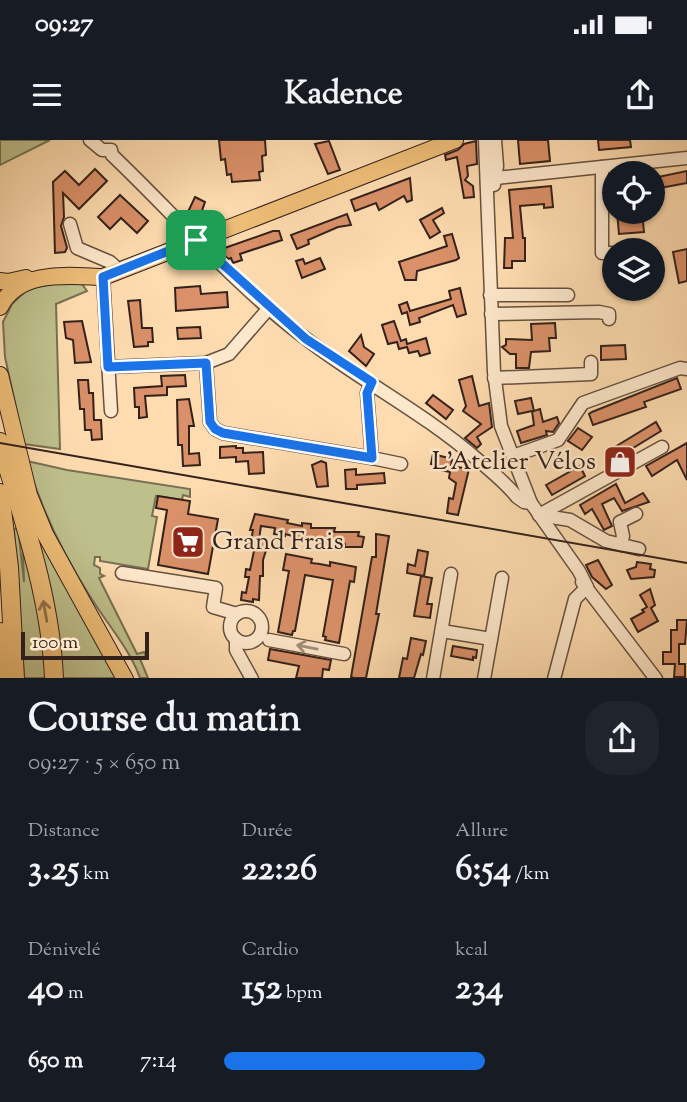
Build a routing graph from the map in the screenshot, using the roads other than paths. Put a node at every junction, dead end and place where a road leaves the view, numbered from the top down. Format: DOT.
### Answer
graph roads {
  1 [pos="90,140"];
  2 [pos="455,140"];
  3 [pos="485,140"];
  4 [pos="495,140"];
  5 [pos="110,149"];
  6 [pos="687,158"];
  7 [pos="659,161"];
  8 [pos="602,167"];
  9 [pos="492,180"];
  10 [pos="70,224"];
  11 [pos="196,240"];
  12 [pos="120,270"];
  13 [pos="98,277"];
  14 [pos="2,293"];
  15 [pos="490,295"];
  16 [pos="568,295"];
  17 [pos="269,308"];
  18 [pos="491,314"];
  19 [pos="609,319"];
  20 [pos="591,362"];
  21 [pos="206,363"];
  22 [pos="108,367"];
  23 [pos="687,369"];
  24 [pos="0,375"];
  25 [pos="494,378"];
  26 [pos="372,382"];
  27 [pos="111,411"];
  28 [pos="0,442"];
  29 [pos="662,447"];
  30 [pos="513,456"];
  31 [pos="372,458"];
  32 [pos="401,464"];
  33 [pos="509,487"];
  34 [pos="524,487"];
  35 [pos="0,493"];
  36 [pos="531,503"];
  37 [pos="636,514"];
  38 [pos="539,515"];
  39 [pos="621,545"];
  40 [pos="639,549"];
  41 [pos="122,573"];
  42 [pos="451,573"];
  43 [pos="69,577"];
  44 [pos="502,578"];
  45 [pos="587,587"];
  46 [pos="237,614"];
  47 [pos="442,631"];
  48 [pos="0,632"];
  49 [pos="236,639"];
  50 [pos="491,639"];
  51 [pos="269,640"];
  52 [pos="249,642"];
  53 [pos="345,654"];
  54 [pos="244,664"];
  55 [pos="2,678"];
  56 [pos="15,678"];
  57 [pos="54,678"];
  58 [pos="125,678"];
  59 [pos="134,678"];
  60 [pos="252,678"];
  61 [pos="433,678"];
  62 [pos="484,678"];
  63 [pos="554,678"];
  64 [pos="656,678"];
  1 -- 5 [label="street"];
  2 -- 11 [label="main road"];
  3 -- 9 [label="street"];
  4 -- 9 [label="street"];
  5 -- 11 [label="street"];
  6 -- 7 [label="street"];
  8 -- 9 [label="street"];
  9 -- 15 [label="street"];
  10 -- 12 [label="street"];
  11 -- 12 [label="main road"];
  11 -- 17 [label="street"];
  12 -- 13 [label="main road"];
  13 -- 14 [label="main road"];
  13 -- 22 [label="street"];
  15 -- 16 [label="street"];
  15 -- 18 [label="street"];
  17 -- 21 [label="street"];
  17 -- 26 [label="street"];
  18 -- 19 [label="street"];
  18 -- 25 [label="street"];
  20 -- 25 [label="street"];
  21 -- 22 [label="street"];
  21 -- 31 [label="street"];
  22 -- 27 [label="street"];
  23 -- 30 [label="street"];
  24 -- 43 [label="main road"];
  25 -- 30 [label="street"];
  26 -- 31 [label="street"];
  26 -- 33 [label="street"];
  57 -- 28 [label="highway, one-way"];
  29 -- 38 [label="street"];
  30 -- 34 [label="street"];
  31 -- 32 [label="street"];
  33 -- 34 [label="street"];
  33 -- 36 [label="street"];
  34 -- 36 [label="street"];
  35 -- 56 [label="highway"];
  36 -- 38 [label="street"];
  37 -- 39 [label="street"];
  38 -- 39 [label="street"];
  38 -- 45 [label="street"];
  39 -- 40 [label="street"];
  41 -- 46 [label="street"];
  42 -- 47 [label="street"];
  43 -- 58 [label="main road"];
  43 -- 59 [label="main road"];
  44 -- 50 [label="street"];
  45 -- 63 [label="street"];
  45 -- 64 [label="street"];
  46 -- 49 [label="street"];
  46 -- 52 [label="street"];
  47 -- 50 [label="street"];
  47 -- 61 [label="street"];
  48 -- 55 [label="highway"];
  49 -- 52 [label="street"];
  49 -- 54 [label="street"];
  50 -- 62 [label="street"];
  53 -- 51 [label="street, one-way"];
  52 -- 54 [label="street"];
  54 -- 60 [label="street"];
}
